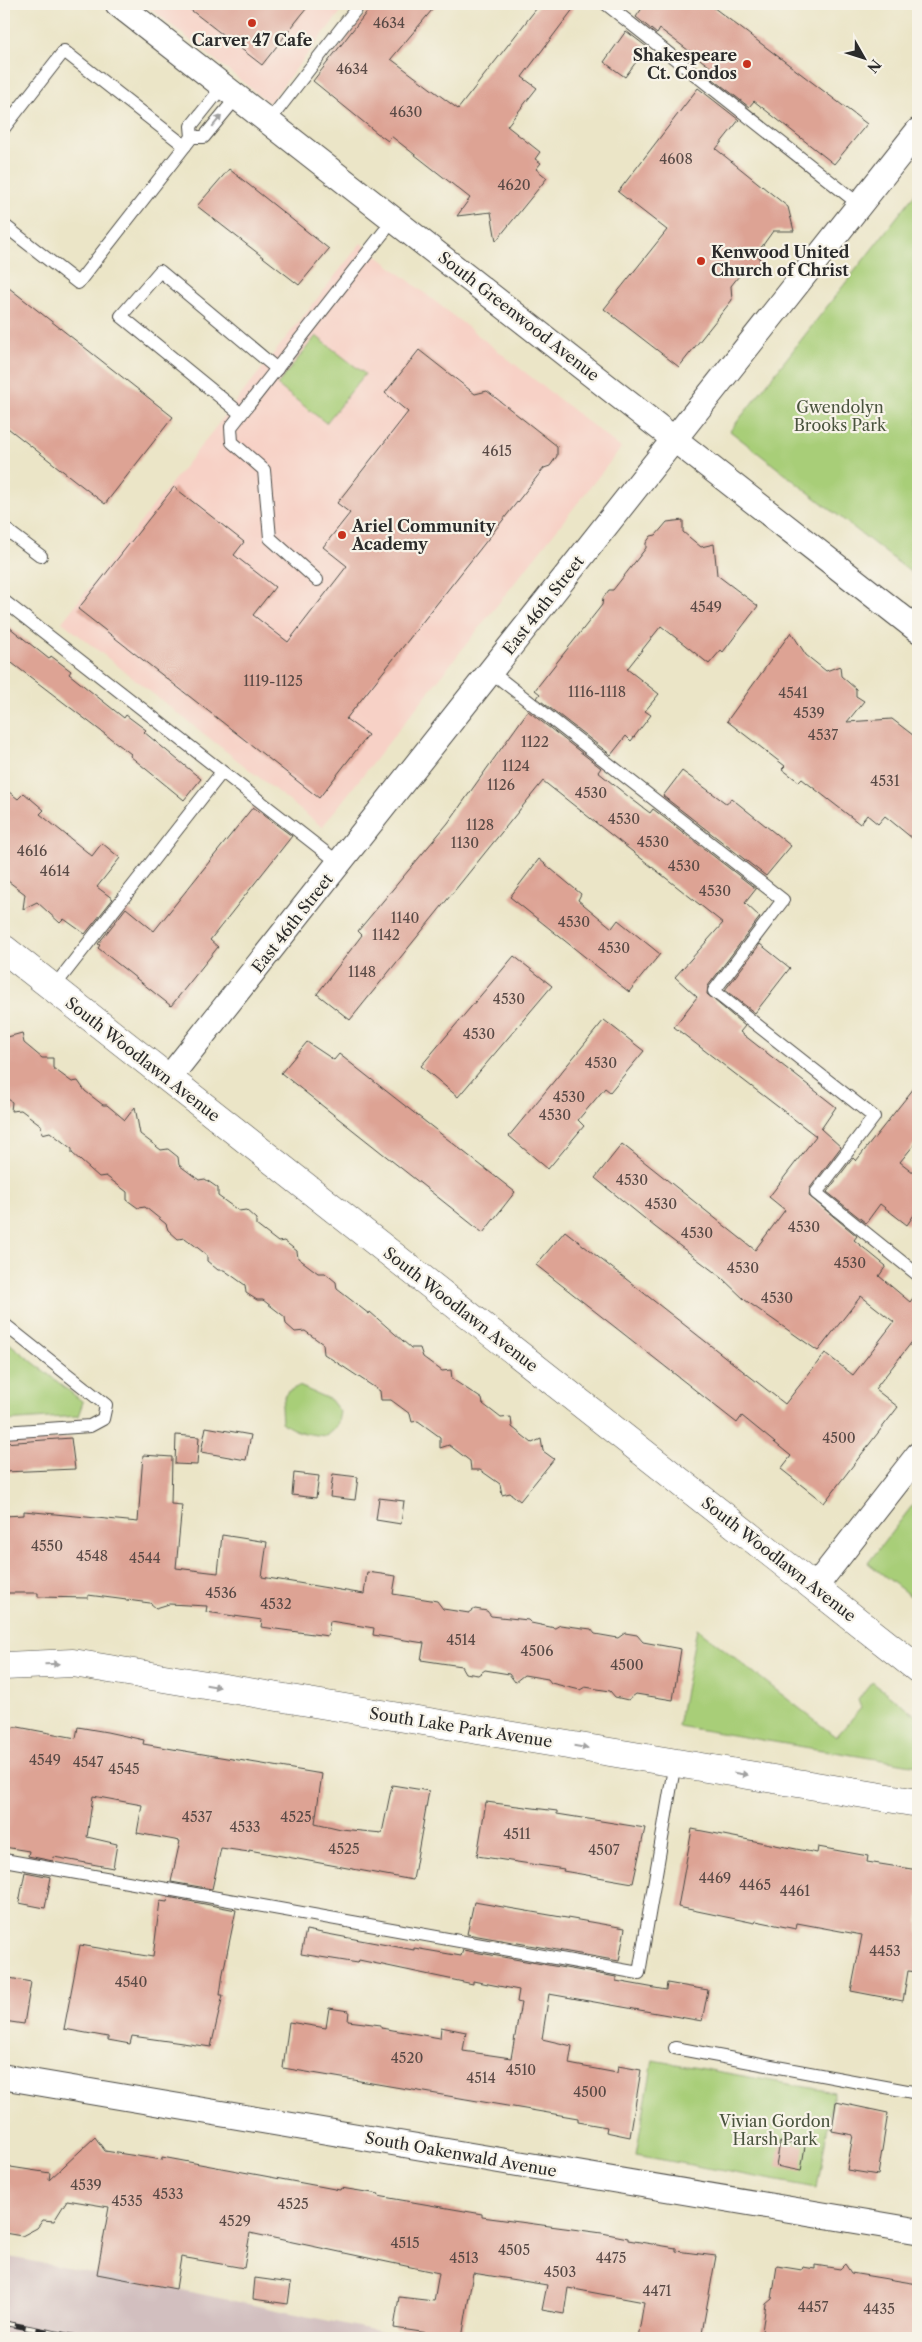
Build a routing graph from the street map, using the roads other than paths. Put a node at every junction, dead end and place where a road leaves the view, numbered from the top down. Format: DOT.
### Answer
graph roads {
  1 [pos="118,4"];
  2 [pos="360,4"];
  3 [pos="606,4"];
  4 [pos="230,91"];
  5 [pos="269,121"];
  6 [pos="4,128"];
  7 [pos="918,131"];
  8 [pos="189,142"];
  9 [pos="860,205"];
  10 [pos="394,219"];
  11 [pos="4,225"];
  12 [pos="277,369"];
  13 [pos="241,414"];
  14 [pos="674,437"];
  15 [pos="4,528"];
  16 [pos="41,556"];
  17 [pos="317,580"];
  18 [pos="4,601"];
  19 [pos="918,630"];
  20 [pos="490,671"];
  21 [pos="222,772"];
  22 [pos="338,864"];
  23 [pos="4,949"];
  24 [pos="52,988"];
  25 [pos="168,1079"];
  26 [pos="918,1275"];
  27 [pos="4,1324"];
  28 [pos="4,1432"];
  29 [pos="918,1456"];
  30 [pos="815,1587"];
  31 [pos="4,1666"];
  32 [pos="918,1669"];
  33 [pos="675,1762"];
  34 [pos="918,1803"];
  35 [pos="4,1860"];
  36 [pos="674,2048"];
  37 [pos="4,2077"];
  38 [pos="918,2093"];
  39 [pos="918,2231"];
  1 -- 4 [label="street, South Greenwood Avenue"];
  2 -- 5 [label="lane"];
  3 -- 9 [label="lane"];
  4 -- 5 [label="street, South Greenwood Avenue"];
  4 -- 8 [label="lane"];
  5 -- 10 [label="street, South Greenwood Avenue"];
  6 -- 8 [label="lane"];
  7 -- 9 [label="street, East 46th Street"];
  8 -- 11 [label="lane"];
  9 -- 14 [label="street, East 46th Street"];
  10 -- 12 [label="lane"];
  10 -- 14 [label="street, South Greenwood Avenue"];
  12 -- 13 [label="lane"];
  12 -- 13 [label="lane"];
  13 -- 17 [label="lane"];
  14 -- 19 [label="street, South Greenwood Avenue"];
  14 -- 20 [label="street, East 46th Street"];
  15 -- 16 [label="lane"];
  18 -- 21 [label="lane"];
  20 -- 22 [label="street, East 46th Street"];
  20 -- 26 [label="lane"];
  21 -- 22 [label="lane"];
  21 -- 24 [label="lane"];
  22 -- 25 [label="street, East 46th Street"];
  23 -- 24 [label="street, South Woodlawn Avenue"];
  24 -- 25 [label="street, South Woodlawn Avenue"];
  25 -- 30 [label="street, South Woodlawn Avenue"];
  27 -- 28 [label="lane"];
  29 -- 30 [label="street"];
  30 -- 32 [label="street, South Woodlawn Avenue"];
  31 -- 33 [label="street, South Lake Park Avenue, one-way"];
  33 -- 34 [label="street, South Lake Park Avenue, one-way"];
  33 -- 35 [label="lane"];
  36 -- 38 [label="lane"];
  37 -- 39 [label="street, South Oakenwald Avenue"];
}
